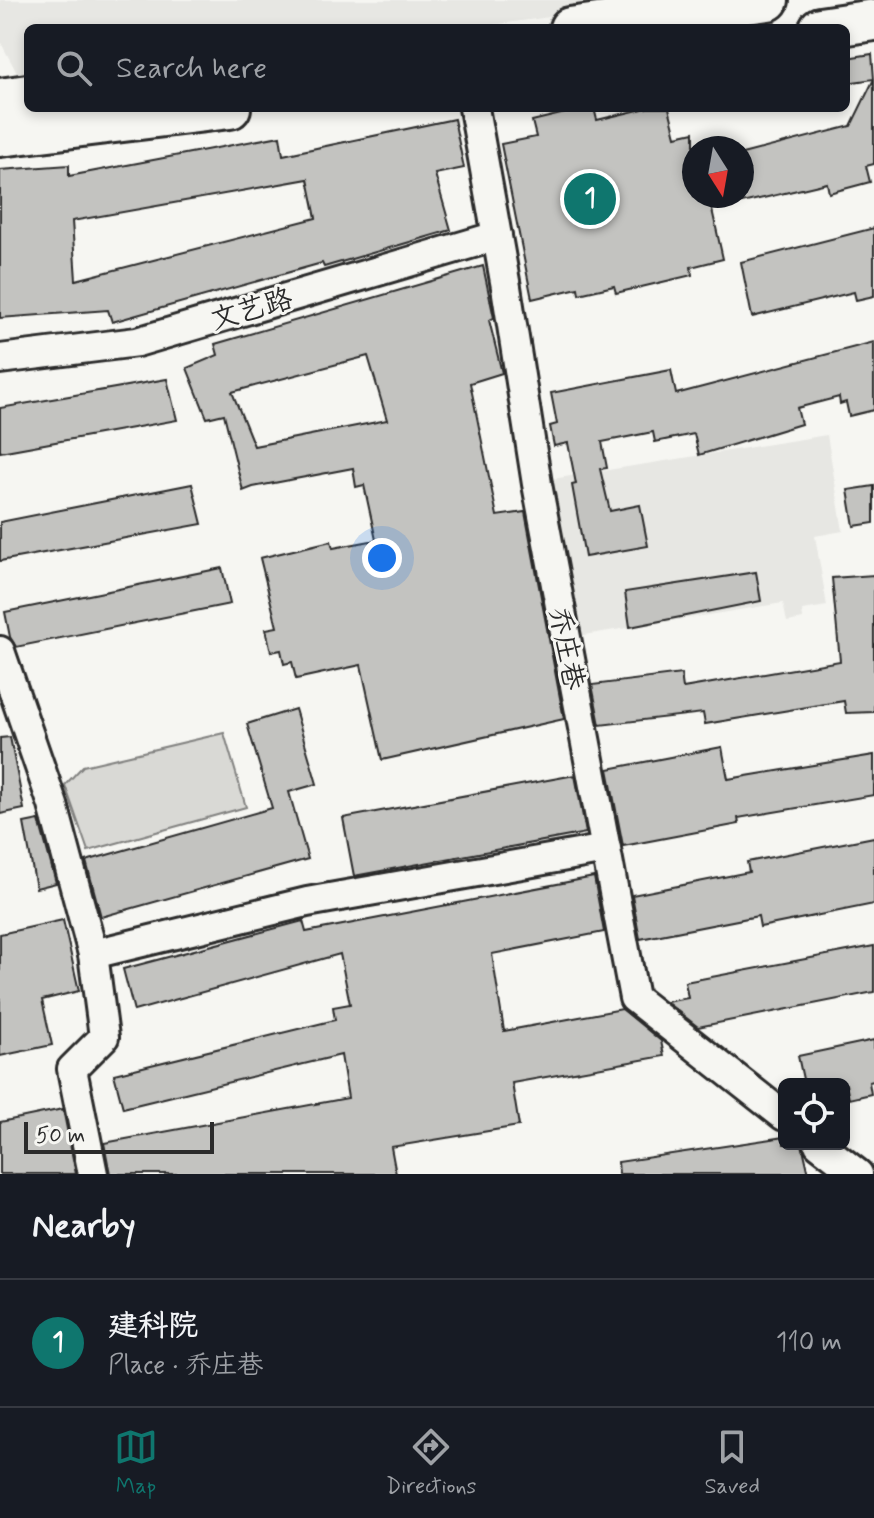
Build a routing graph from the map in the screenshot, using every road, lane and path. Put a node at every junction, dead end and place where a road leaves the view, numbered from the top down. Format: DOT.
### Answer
graph roads {
  1 [pos="768,0"];
  2 [pos="623,10"];
  3 [pos="874,20"];
  4 [pos="582,24"];
  5 [pos="847,24"];
  6 [pos="24,96"];
  7 [pos="0,99"];
  8 [pos="197,112"];
  9 [pos="475,112"];
  10 [pos="0,136"];
  11 [pos="497,236"];
  12 [pos="0,359"];
  13 [pos="0,651"];
  14 [pos="606,849"];
  15 [pos="93,954"];
  16 [pos="778,1111"];
  17 [pos="827,1150"];
  18 [pos="93,1174"];
  19 [pos="858,1174"];
  1 -- 2 [label="main road"];
  2 -- 4 [label="main road"];
  3 -- 5 [label="main road"];
  6 -- 7 [label="main road"];
  8 -- 10 [label="main road"];
  9 -- 11 [label="street, 乔庄巷"];
  11 -- 12 [label="street, 文艺路"];
  11 -- 14 [label="street, 乔庄巷"];
  13 -- 15 [label="street"];
  14 -- 15 [label="street"];
  14 -- 16 [label="street, 乔庄巷"];
  15 -- 18 [label="street"];
  17 -- 19 [label="street"];
}
